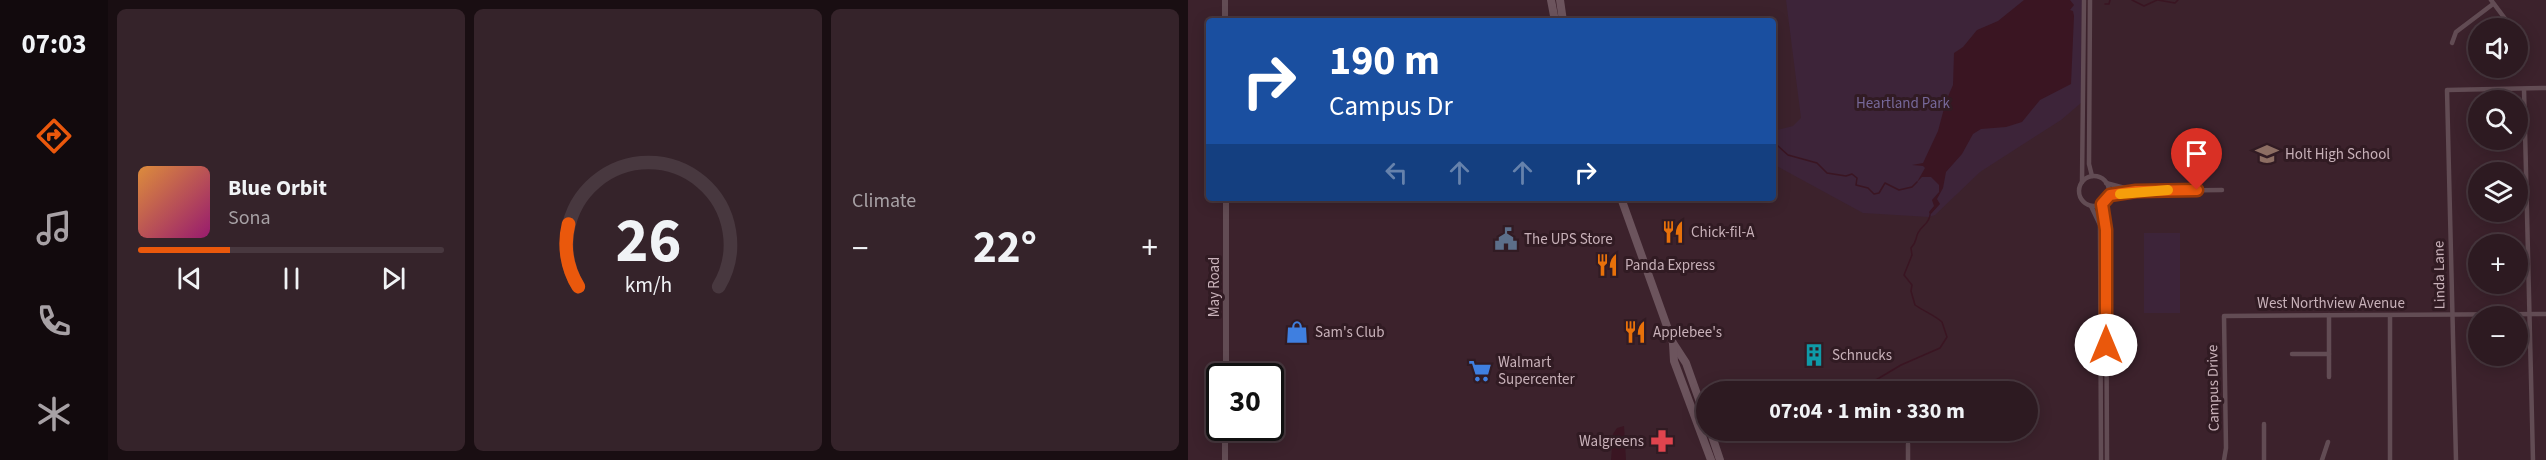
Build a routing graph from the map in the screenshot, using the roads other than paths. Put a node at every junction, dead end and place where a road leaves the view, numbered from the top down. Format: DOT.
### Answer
graph roads {
  1 [pos="1225,0"];
  2 [pos="1551,0"];
  3 [pos="1560,0"];
  4 [pos="2084,0"];
  5 [pos="2090,0"];
  6 [pos="2492,2"];
  7 [pos="1225,18"];
  8 [pos="1554,18"];
  9 [pos="1563,18"];
  10 [pos="2504,18"];
  11 [pos="2452,43"];
  12 [pos="2546,88"];
  13 [pos="2524,89"];
  14 [pos="2092,176"];
  15 [pos="2082,182"];
  16 [pos="2106,183"];
  17 [pos="2222,190"];
  18 [pos="2136,191"];
  19 [pos="2107,198"];
  20 [pos="1226,201"];
  21 [pos="1622,201"];
  22 [pos="2102,204"];
  23 [pos="2091,206"];
  24 [pos="2529,314"];
  25 [pos="2546,314"];
  26 [pos="2329,315"];
  27 [pos="2452,315"];
  28 [pos="2224,316"];
  29 [pos="2390,316"];
  30 [pos="1673,343"];
  31 [pos="2292,354"];
  32 [pos="2329,354"];
  33 [pos="1226,363"];
  34 [pos="2329,377"];
  35 [pos="1696,391"];
  36 [pos="2264,424"];
  37 [pos="1225,441"];
  38 [pos="1714,441"];
  39 [pos="2328,442"];
  40 [pos="1908,444"];
  41 [pos="1225,460"];
  42 [pos="1711,460"];
  43 [pos="1720,460"];
  44 [pos="1908,460"];
  45 [pos="2101,460"];
  46 [pos="2106,460"];
  47 [pos="2224,460"];
  48 [pos="2264,460"];
  49 [pos="2322,460"];
  50 [pos="2390,460"];
  51 [pos="2456,460"];
  52 [pos="2533,460"];
  1 -- 7 [label="street"];
  2 -- 8 [label="main road"];
  3 -- 9 [label="main road"];
  4 -- 15 [label="street"];
  5 -- 14 [label="street"];
  6 -- 10 [label="street"];
  6 -- 11 [label="street"];
  12 -- 13 [label="street"];
  13 -- 24 [label="street"];
  13 -- 27 [label="street, Linda Lane"];
  14 -- 15 [label="street"];
  14 -- 16 [label="street"];
  15 -- 23 [label="street"];
  16 -- 18 [label="street"];
  16 -- 19 [label="street"];
  17 -- 18 [label="street"];
  18 -- 19 [label="street"];
  19 -- 22 [label="street"];
  20 -- 33 [label="street, May Road"];
  21 -- 30 [label="main road"];
  22 -- 23 [label="street"];
  22 -- 46 [label="street"];
  23 -- 45 [label="street"];
  24 -- 25 [label="street, West Northview Avenue"];
  24 -- 27 [label="street, West Northview Avenue"];
  24 -- 52 [label="street"];
  26 -- 28 [label="street, West Northview Avenue"];
  26 -- 29 [label="street, West Northview Avenue"];
  26 -- 32 [label="street"];
  27 -- 29 [label="street, West Northview Avenue"];
  27 -- 51 [label="street, Linda Lane"];
  28 -- 47 [label="street, Campus Drive"];
  29 -- 50 [label="street"];
  30 -- 35 [label="main road"];
  30 -- 42 [label="main road"];
  31 -- 32 [label="street"];
  32 -- 34 [label="street"];
  36 -- 48 [label="street"];
  37 -- 41 [label="street"];
  38 -- 43 [label="main road"];
  39 -- 49 [label="street"];
  40 -- 44 [label="street"];
}
